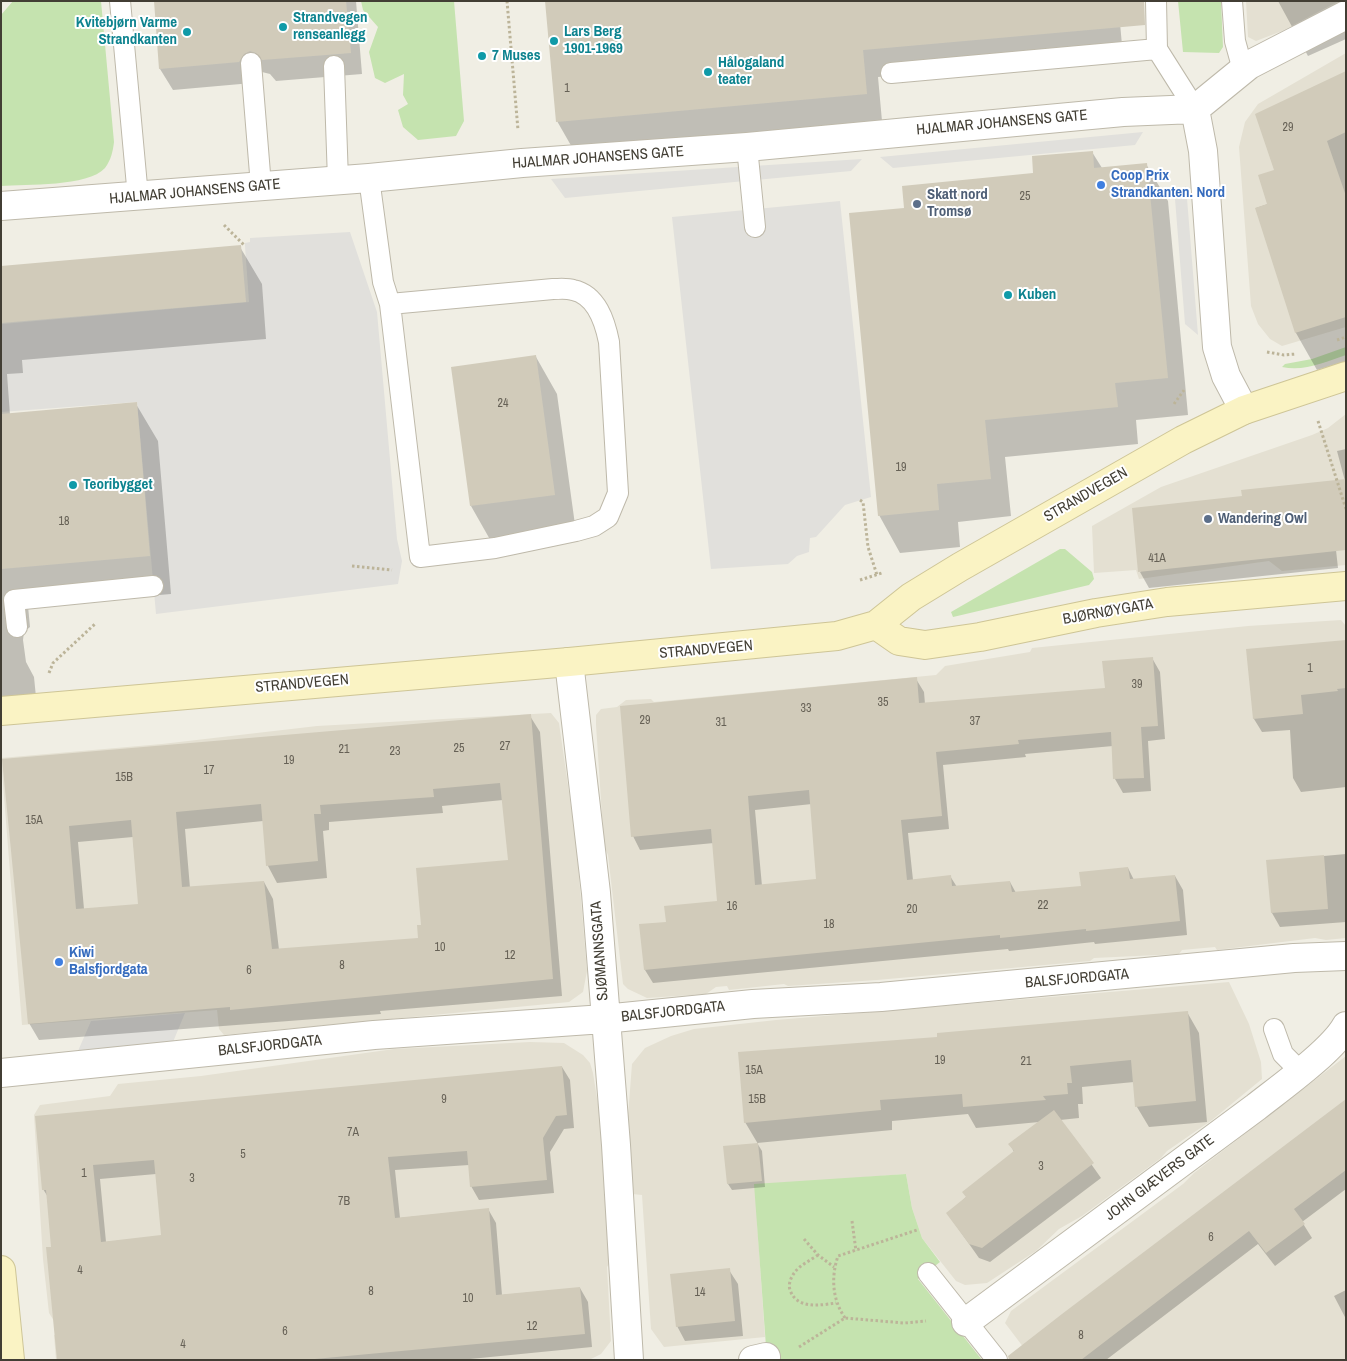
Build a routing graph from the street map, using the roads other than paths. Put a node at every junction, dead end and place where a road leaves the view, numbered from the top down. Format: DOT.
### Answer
graph roads {
  1 [pos="120,1"];
  2 [pos="1156,1"];
  3 [pos="1232,1"];
  4 [pos="1346,15"];
  5 [pos="1157,49"];
  6 [pos="251,63"];
  7 [pos="334,66"];
  8 [pos="1243,70"];
  9 [pos="891,73"];
  10 [pos="1195,109"];
  11 [pos="747,147"];
  12 [pos="370,178"];
  13 [pos="338,180"];
  14 [pos="261,186"];
  15 [pos="138,197"];
  16 [pos="1,206"];
  17 [pos="755,227"];
  18 [pos="390,304"];
  19 [pos="1346,376"];
  20 [pos="1244,410"];
  21 [pos="153,586"];
  22 [pos="1346,586"];
  23 [pos="876,626"];
  24 [pos="18,627"];
  25 [pos="569,662"];
  26 [pos="1,711"];
  27 [pos="1346,956"];
  28 [pos="604,1019"];
  29 [pos="1346,1026"];
  30 [pos="1274,1029"];
  31 [pos="1300,1071"];
  32 [pos="1,1073"];
  33 [pos="1,1270"];
  34 [pos="928,1272"];
  35 [pos="4,1318"];
  36 [pos="966,1322"];
  37 [pos="10,1360"];
  38 [pos="629,1360"];
  39 [pos="997,1360"];
  1 -- 15 [label="lane"];
  2 -- 5 [label="lane"];
  3 -- 8 [label="lane"];
  4 -- 8 [label="street"];
  5 -- 9 [label="lane"];
  5 -- 10 [label="lane"];
  6 -- 14 [label="lane"];
  7 -- 13 [label="lane"];
  8 -- 10 [label="street"];
  10 -- 11 [label="street, HJALMAR JOHANSENS GATE"];
  10 -- 20 [label="street"];
  11 -- 12 [label="street, HJALMAR JOHANSENS GATE"];
  11 -- 17 [label="lane"];
  12 -- 13 [label="street, HJALMAR JOHANSENS GATE"];
  12 -- 18 [label="lane"];
  13 -- 14 [label="street, HJALMAR JOHANSENS GATE"];
  14 -- 15 [label="street, HJALMAR JOHANSENS GATE"];
  15 -- 16 [label="street, HJALMAR JOHANSENS GATE"];
  18 -- 18 [label="lane"];
  19 -- 20 [label="street, STRANDVEGEN"];
  20 -- 23 [label="street, STRANDVEGEN"];
  21 -- 24 [label="lane"];
  22 -- 23 [label="street, BJØRNØYGATA"];
  23 -- 25 [label="street, STRANDVEGEN"];
  25 -- 26 [label="street, STRANDVEGEN"];
  25 -- 28 [label="street, SJØMANNSGATA"];
  27 -- 28 [label="street, BALSFJORDGATA"];
  28 -- 32 [label="street, BALSFJORDGATA"];
  28 -- 38 [label="street, SJØMANNSGATA"];
  29 -- 31 [label="street, JOHN GIÆVERS GATE"];
  30 -- 31 [label="lane"];
  31 -- 36 [label="street, JOHN GIÆVERS GATE"];
  33 -- 35 [label="street"];
  34 -- 36 [label="lane"];
  35 -- 37 [label="street"];
  36 -- 39 [label="lane"];
}
